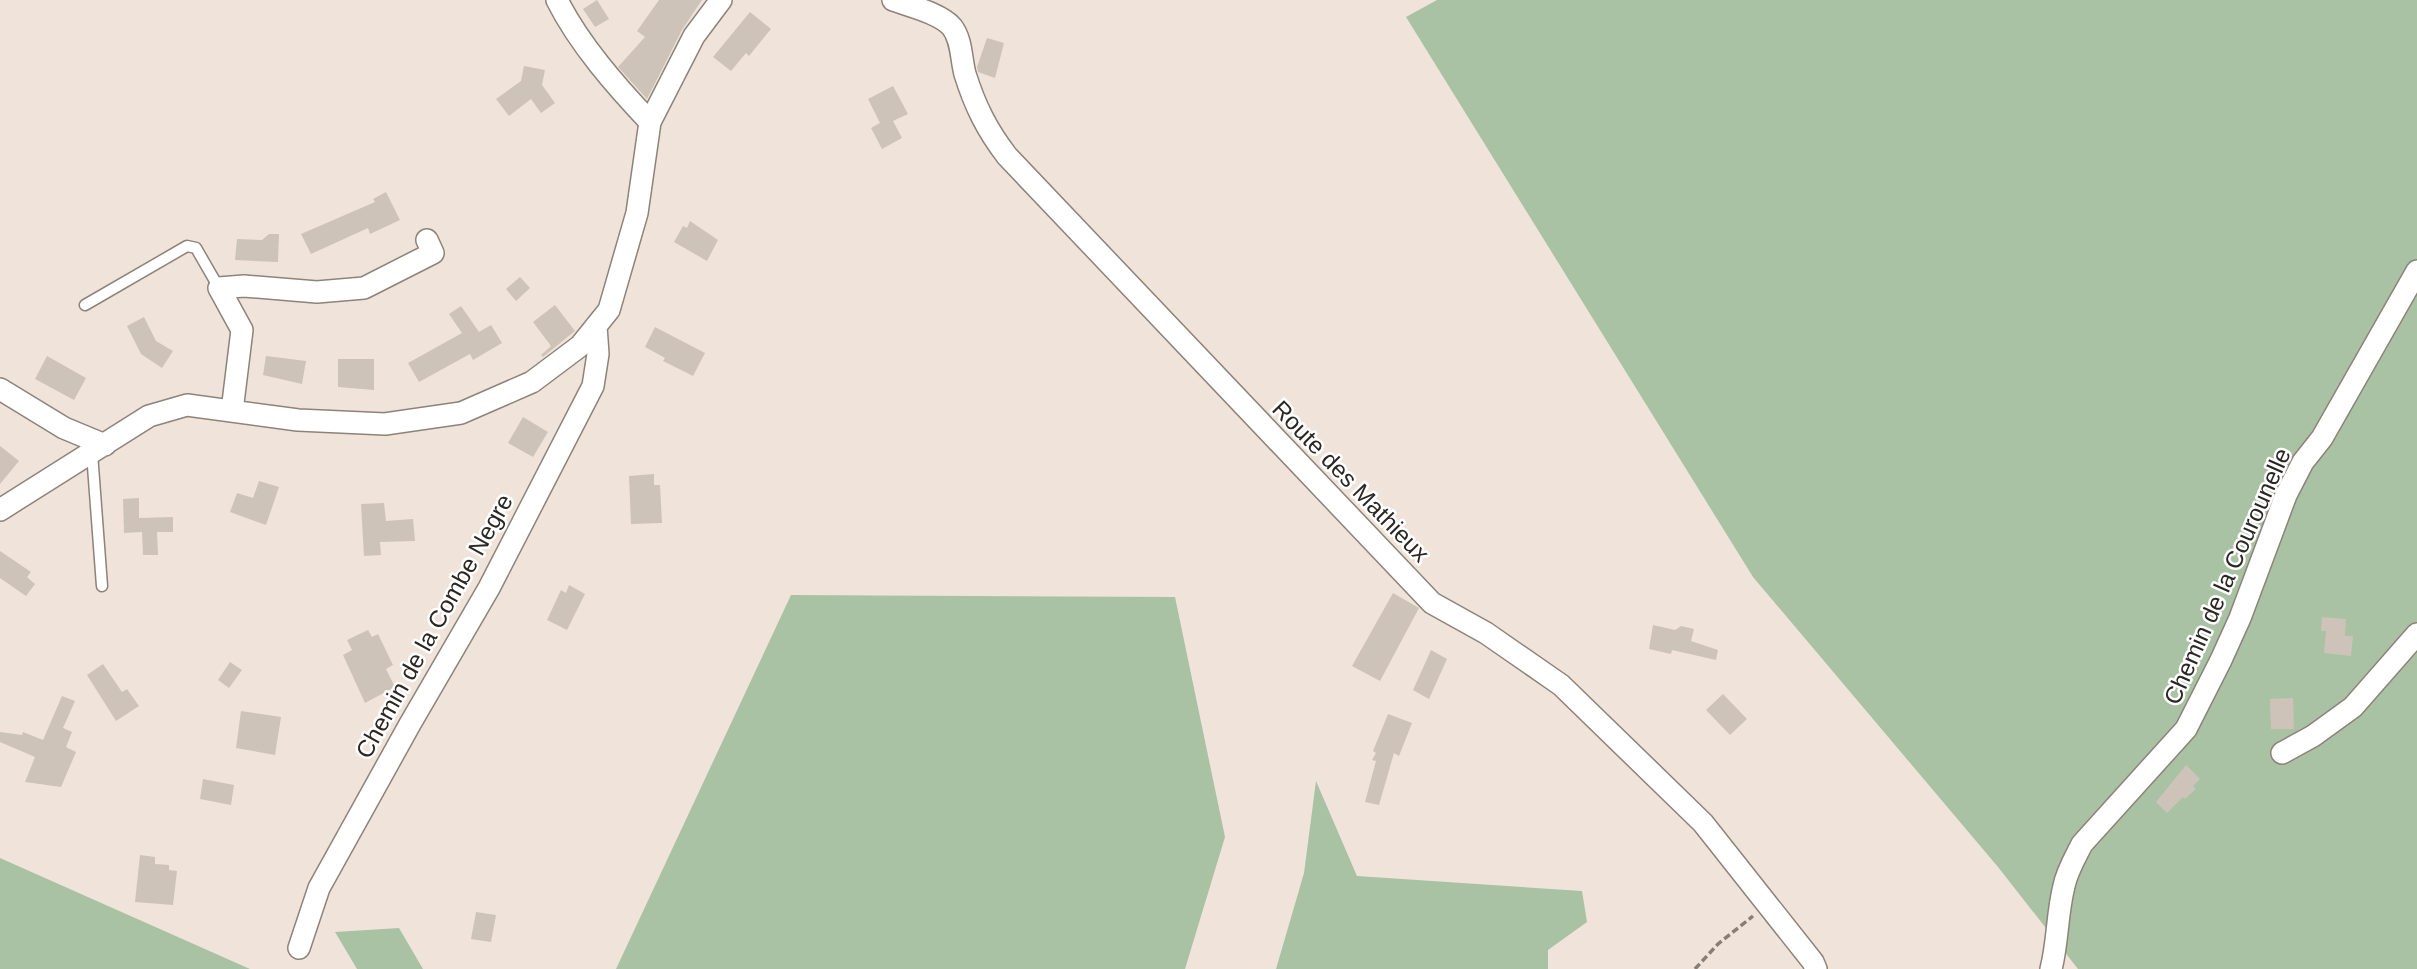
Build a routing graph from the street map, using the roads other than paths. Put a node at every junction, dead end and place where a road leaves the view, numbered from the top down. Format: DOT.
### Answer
graph roads {
  1 [pos="557,0"];
  2 [pos="721,0"];
  3 [pos="892,0"];
  4 [pos="650,122"];
  5 [pos="427,240"];
  6 [pos="2417,271"];
  7 [pos="219,288"];
  8 [pos="85,305"];
  9 [pos="596,326"];
  10 [pos="0,389"];
  11 [pos="232,411"];
  12 [pos="99,449"];
  13 [pos="0,510"];
  14 [pos="102,586"];
  15 [pos="2417,634"];
  16 [pos="2282,752"];
  17 [pos="299,948"];
  18 [pos="1816,969"];
  19 [pos="2051,969"];
  1 -- 4 [label="street"];
  2 -- 4 [label="street"];
  3 -- 18 [label="street, Route des Mathieux"];
  4 -- 9 [label="street"];
  5 -- 7 [label="street"];
  6 -- 19 [label="street, Chemin de la Courounelle"];
  7 -- 8 [label="lane"];
  7 -- 11 [label="street"];
  9 -- 11 [label="street"];
  9 -- 17 [label="street, Chemin de la Combe Negre"];
  10 -- 12 [label="street"];
  11 -- 12 [label="street"];
  12 -- 13 [label="street"];
  12 -- 14 [label="lane"];
  15 -- 16 [label="street"];
}
